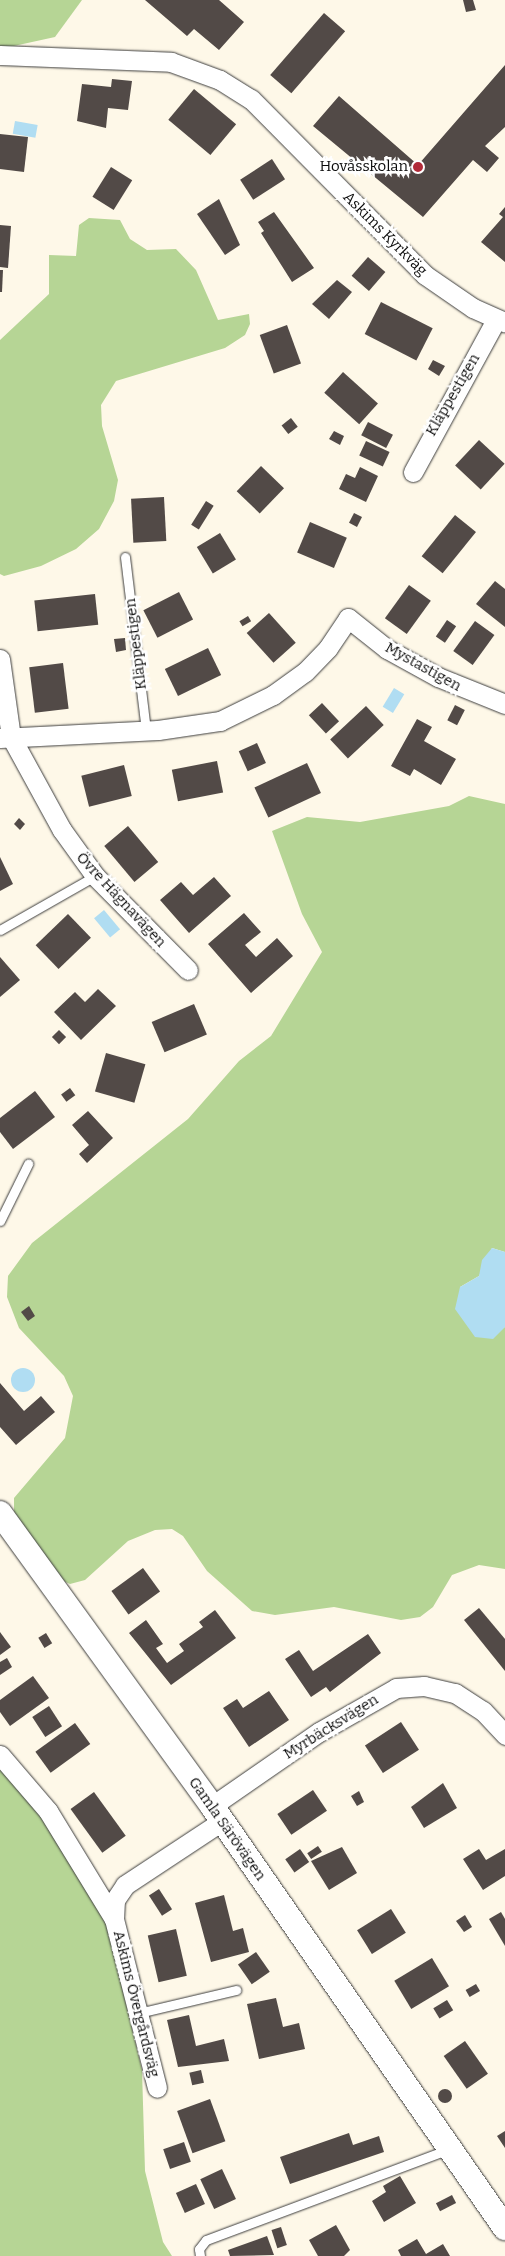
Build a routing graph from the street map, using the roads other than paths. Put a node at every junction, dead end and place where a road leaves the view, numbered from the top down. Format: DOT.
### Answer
graph roads {
  1 [pos="0,55"];
  2 [pos="500,321"];
  3 [pos="413,472"];
  4 [pos="125,557"];
  5 [pos="0,659"];
  6 [pos="505,704"];
  7 [pos="146,730"];
  8 [pos="6,737"];
  9 [pos="96,876"];
  10 [pos="0,930"];
  11 [pos="188,970"];
  12 [pos="28,1164"];
  13 [pos="0,1221"];
  14 [pos="0,1513"];
  15 [pos="505,1735"];
  16 [pos="0,1755"];
  17 [pos="217,1813"];
  18 [pos="114,1919"];
  19 [pos="236,1990"];
  20 [pos="138,2013"];
  21 [pos="157,2088"];
  22 [pos="449,2149"];
  23 [pos="505,2228"];
  24 [pos="200,2256"];
  1 -- 2 [label="street, Askims Kyrkväg"];
  2 -- 3 [label="street, Kläppestigen"];
  4 -- 7 [label="lane, Kläppestigen"];
  5 -- 8 [label="street, Övre Hägnavägen"];
  6 -- 7 [label="street, Mystastigen"];
  7 -- 8 [label="street"];
  8 -- 9 [label="street, Övre Hägnavägen"];
  9 -- 10 [label="lane"];
  9 -- 11 [label="street, Övre Hägnavägen"];
  12 -- 13 [label="lane"];
  14 -- 17 [label="street, Gamla Särövägen"];
  15 -- 17 [label="street, Myrbäcksvägen"];
  16 -- 18 [label="street, Askims Övergårdsväg"];
  17 -- 18 [label="street, Askims Övergårdsväg"];
  17 -- 22 [label="street, Gamla Särövägen"];
  18 -- 20 [label="street, Askims Övergårdsväg"];
  19 -- 20 [label="lane"];
  20 -- 21 [label="street, Askims Övergårdsväg"];
  22 -- 23 [label="street, Gamla Särövägen"];
  22 -- 24 [label="lane"];
}
